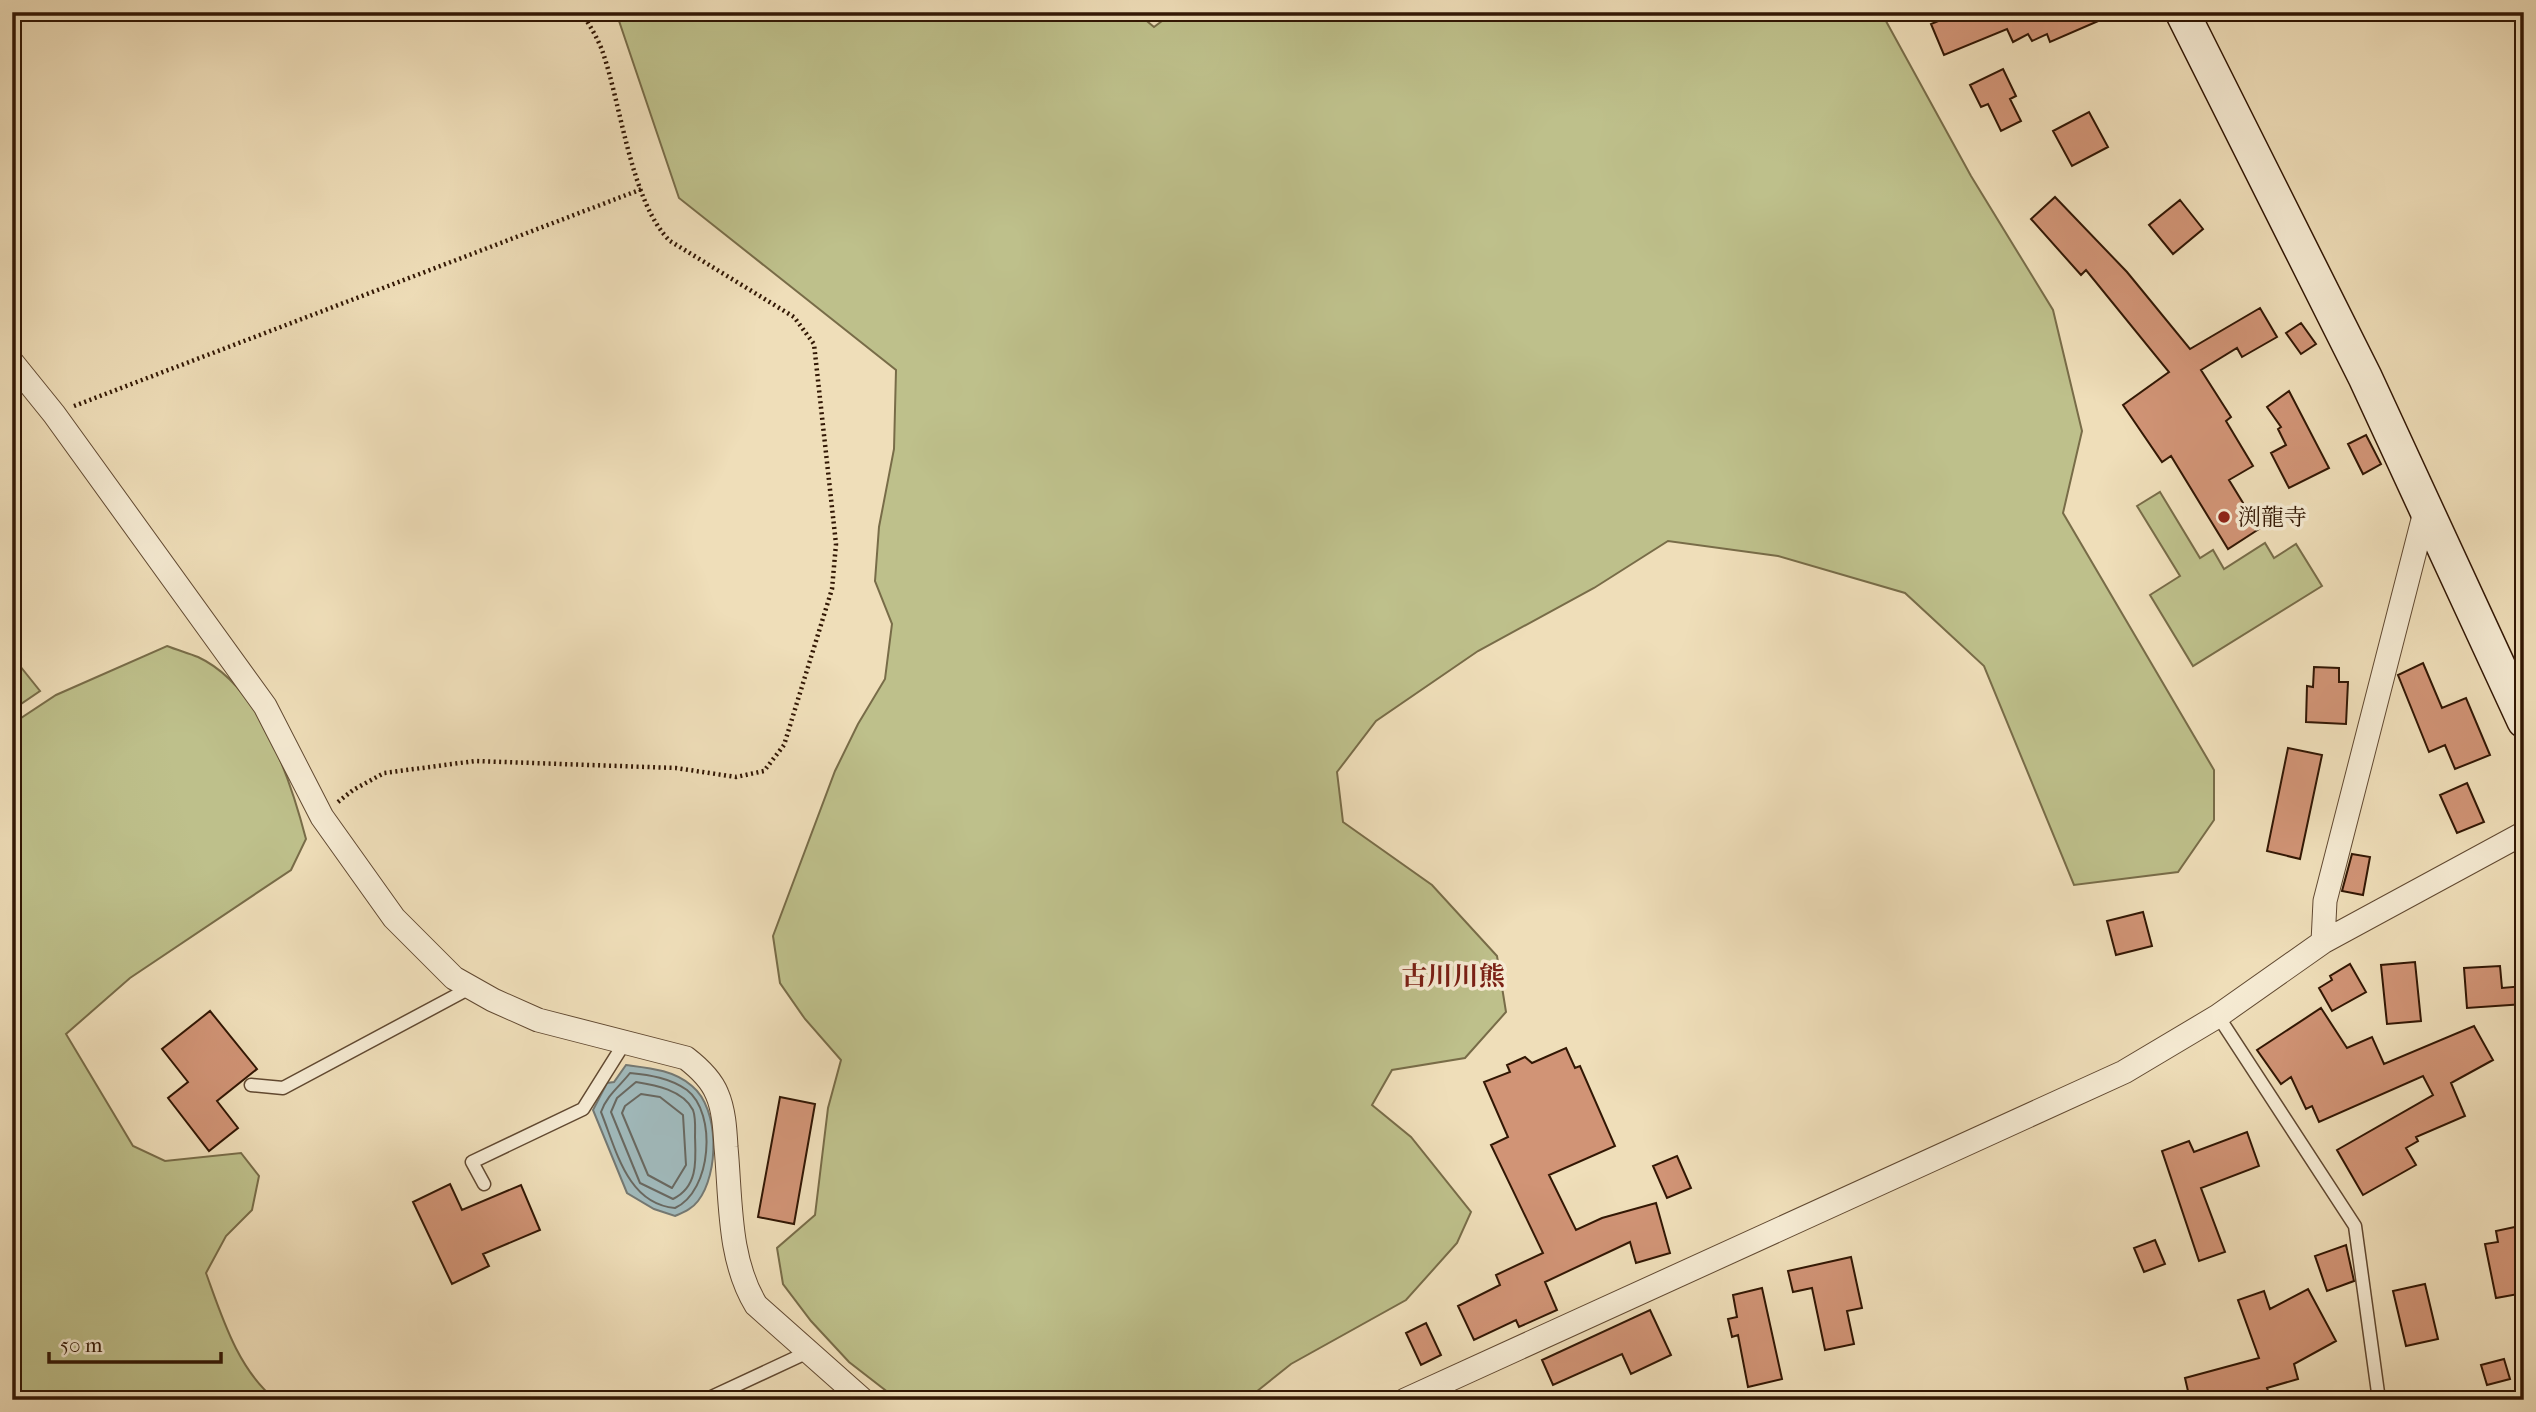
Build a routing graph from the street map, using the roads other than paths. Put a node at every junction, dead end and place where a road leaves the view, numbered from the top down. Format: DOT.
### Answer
graph roads {
  1 [pos="2182,12"];
  2 [pos="12,362"];
  3 [pos="2426,508"];
  4 [pos="2524,721"];
  5 [pos="2524,834"];
  6 [pos="2323,942"];
  7 [pos="470,988"];
  8 [pos="2218,1016"];
  9 [pos="625,1042"];
  10 [pos="251,1085"];
  11 [pos="484,1184"];
  12 [pos="808,1352"];
  13 [pos="1411,1398"];
  14 [pos="705,1400"];
  15 [pos="863,1400"];
  16 [pos="2379,1400"];
  1 -- 3 [label="street"];
  2 -- 7 [label="street"];
  3 -- 4 [label="street"];
  3 -- 6 [label="street"];
  5 -- 6 [label="street"];
  6 -- 8 [label="street"];
  7 -- 9 [label="street"];
  7 -- 10 [label="lane"];
  8 -- 13 [label="street"];
  8 -- 16 [label="lane"];
  9 -- 11 [label="lane"];
  9 -- 12 [label="street"];
  12 -- 14 [label="lane"];
  12 -- 15 [label="street"];
}
